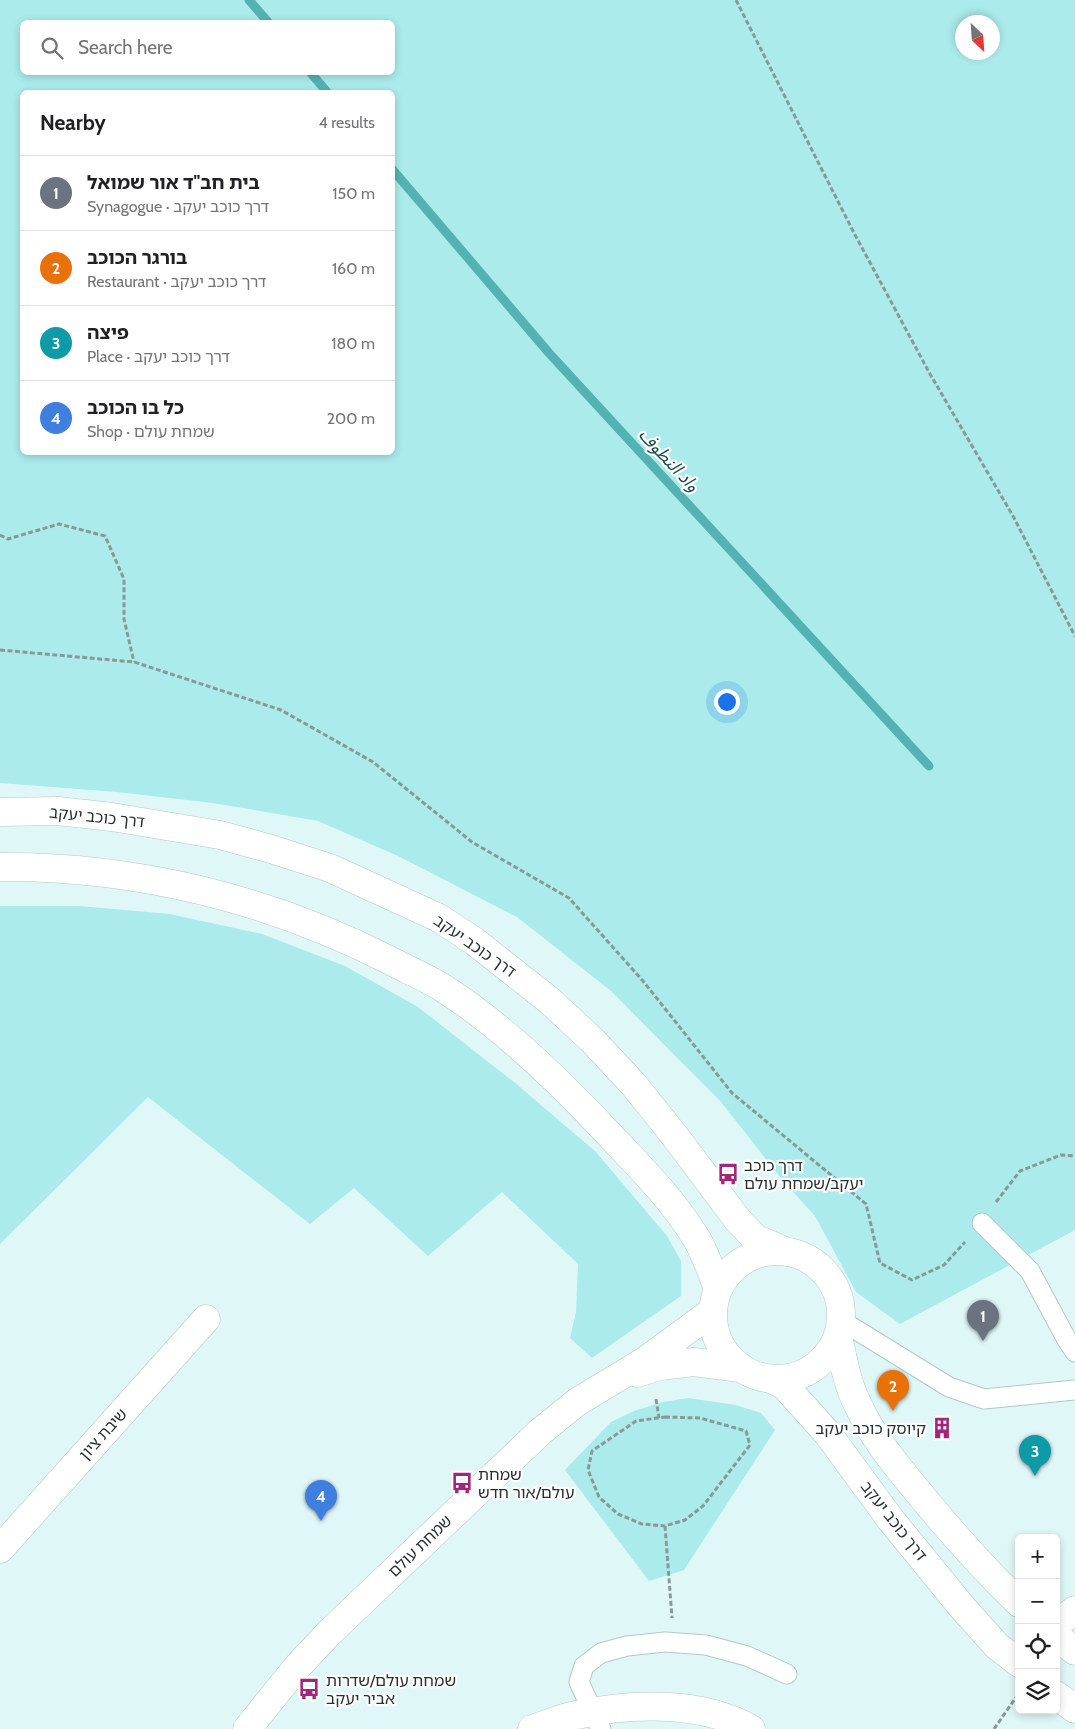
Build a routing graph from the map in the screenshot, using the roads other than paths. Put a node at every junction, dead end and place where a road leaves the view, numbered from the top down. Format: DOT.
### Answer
graph roads {
  1 [pos="0,812"];
  2 [pos="0,867"];
  3 [pos="982,1223"];
  4 [pos="788,1252"];
  5 [pos="716,1300"];
  6 [pos="206,1319"];
  7 [pos="840,1328"];
  8 [pos="1075,1352"];
  9 [pos="741,1368"];
  10 [pos="771,1379"];
  11 [pos="610,1383"];
  12 [pos="1075,1390"];
  13 [pos="0,1550"];
  14 [pos="1015,1599"];
  15 [pos="1075,1610"];
  16 [pos="1060,1621"];
  17 [pos="1060,1639"];
  18 [pos="1075,1651"];
  19 [pos="1015,1655"];
  20 [pos="787,1674"];
  21 [pos="1060,1698"];
  22 [pos="1075,1709"];
  23 [pos="597,1721"];
  24 [pos="247,1729"];
  25 [pos="532,1729"];
  26 [pos="751,1729"];
  1 -- 4 [label="street, דרך כוכב יעקב"];
  2 -- 5 [label="street"];
  3 -- 8 [label="lane"];
  4 -- 5 [label="street"];
  4 -- 7 [label="street"];
  5 -- 9 [label="street"];
  5 -- 11 [label="street, שמחת עולם"];
  6 -- 13 [label="street, שיבת ציון"];
  7 -- 10 [label="street"];
  7 -- 12 [label="lane"];
  7 -- 14 [label="street"];
  9 -- 10 [label="street"];
  9 -- 11 [label="street, שמחת עולם"];
  10 -- 19 [label="street, דרך כוכב יעקב"];
  11 -- 24 [label="street, שמחת עולם"];
  15 -- 16 [label="street"];
  17 -- 18 [label="street"];
  20 -- 23 [label="lane"];
  21 -- 22 [label="street"];
  23 -- 25 [label="street"];
  23 -- 26 [label="street"];
}
